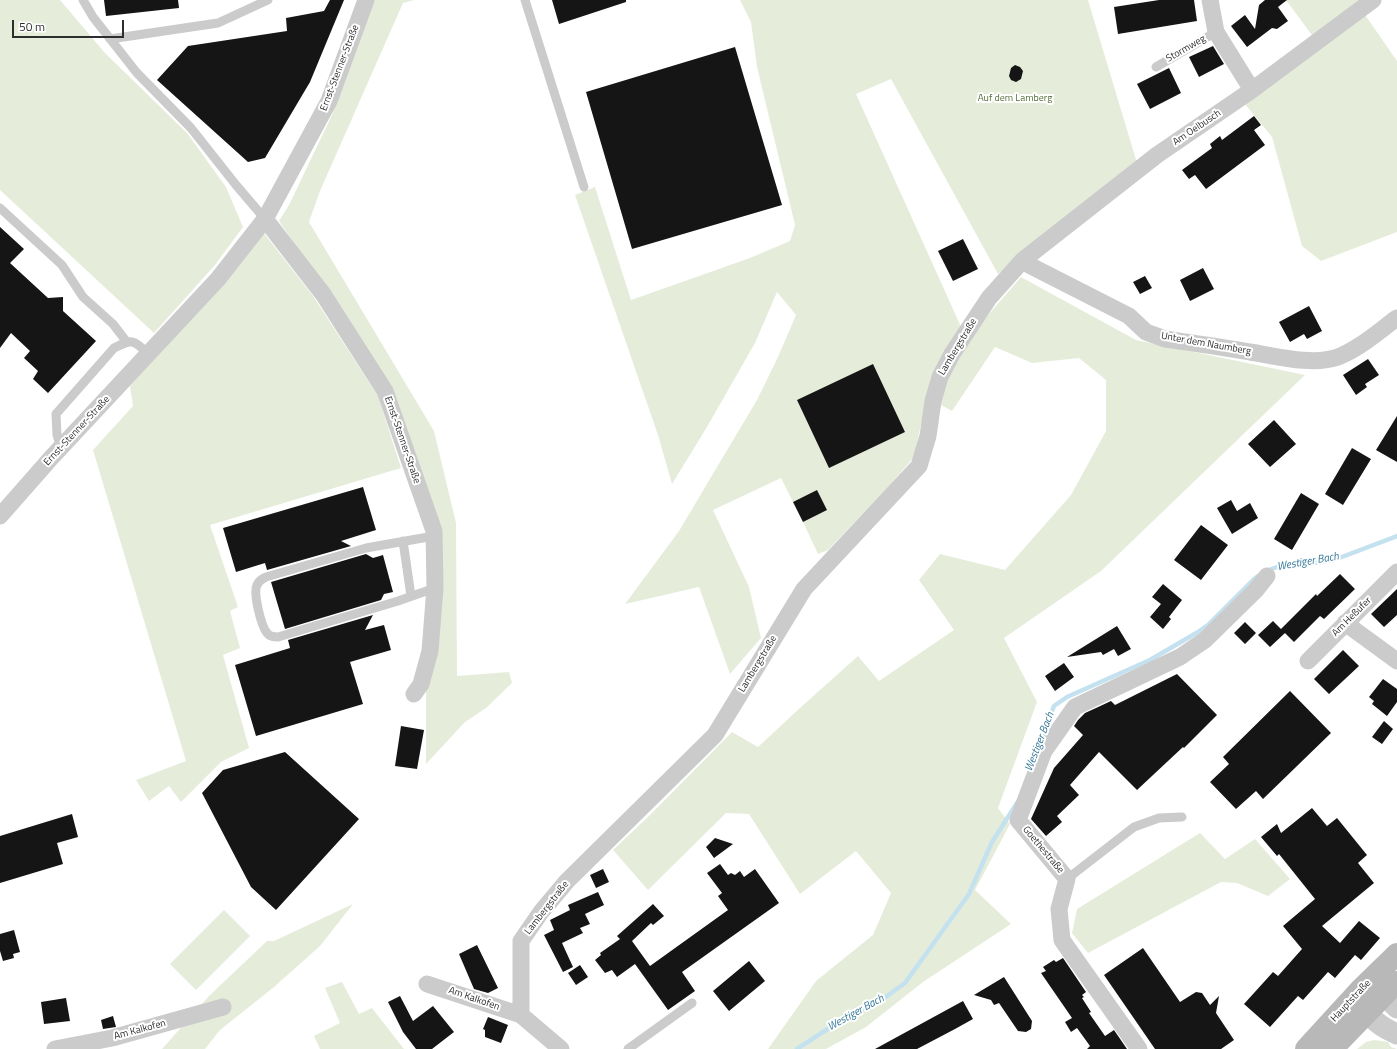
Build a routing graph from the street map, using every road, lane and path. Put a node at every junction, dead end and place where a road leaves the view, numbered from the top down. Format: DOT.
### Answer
graph roads {
  1 [pos="83,0"];
  2 [pos="268,0"];
  3 [pos="366,0"];
  4 [pos="526,0"];
  5 [pos="1210,0"];
  6 [pos="1373,0"];
  7 [pos="1216,32"];
  8 [pos="110,39"];
  9 [pos="1156,67"];
  10 [pos="1252,90"];
  11 [pos="584,187"];
  12 [pos="0,208"];
  13 [pos="265,219"];
  14 [pos="1023,260"];
  15 [pos="1397,318"];
  16 [pos="126,341"];
  17 [pos="148,354"];
  18 [pos="61,447"];
  19 [pos="0,516"];
  20 [pos="434,536"];
  21 [pos="402,541"];
  22 [pos="1397,572"];
  23 [pos="1266,576"];
  24 [pos="435,588"];
  25 [pos="411,596"];
  26 [pos="1345,623"];
  27 [pos="1308,661"];
  28 [pos="1397,661"];
  29 [pos="414,694"];
  30 [pos="1182,817"];
  31 [pos="1067,879"];
  32 [pos="1397,954"];
  33 [pos="426,984"];
  34 [pos="1360,990"];
  35 [pos="1393,996"];
  36 [pos="692,1003"];
  37 [pos="223,1007"];
  38 [pos="1368,1014"];
  39 [pos="520,1015"];
  40 [pos="1397,1034"];
  41 [pos="55,1049"];
  42 [pos="560,1049"];
  43 [pos="628,1049"];
  44 [pos="1139,1049"];
  45 [pos="1306,1049"];
  46 [pos="1332,1049"];
  1 -- 8 [label="lane"];
  2 -- 8 [label="lane"];
  3 -- 13 [label="street, Ernst-Stenner-Straße"];
  4 -- 11 [label="lane"];
  5 -- 7 [label="street, Stormweg"];
  6 -- 10 [label="street, Am Oelbusch"];
  7 -- 9 [label="lane, Stormweg"];
  7 -- 10 [label="street, Stormweg"];
  8 -- 13 [label="lane"];
  10 -- 14 [label="street, Am Oelbusch"];
  12 -- 16 [label="lane"];
  13 -- 17 [label="street, Ernst-Stenner-Straße"];
  13 -- 20 [label="street, Ernst-Stenner-Straße"];
  14 -- 15 [label="street, Unter dem Naumberg"];
  14 -- 39 [label="street, Lambergstraße"];
  16 -- 17 [label="lane"];
  16 -- 18 [label="lane"];
  17 -- 18 [label="street, Ernst-Stenner-Straße"];
  18 -- 19 [label="street, Ernst-Stenner-Straße"];
  20 -- 21 [label="lane"];
  20 -- 24 [label="street, Ernst-Stenner-Straße"];
  21 -- 25 [label="lane"];
  21 -- 25 [label="lane"];
  22 -- 26 [label="street, Am Heßufer"];
  23 -- 31 [label="street, Goethestraße"];
  24 -- 25 [label="lane"];
  24 -- 29 [label="street, Ernst-Stenner-Straße"];
  26 -- 27 [label="street, Am Heßufer"];
  26 -- 28 [label="street"];
  30 -- 31 [label="lane"];
  31 -- 44 [label="street, Goethestraße"];
  32 -- 34 [label="main road, Hauptstraße"];
  33 -- 39 [label="street, Am Kalkofen"];
  34 -- 35 [label="street"];
  34 -- 38 [label="street"];
  34 -- 45 [label="main road, Hauptstraße"];
  35 -- 38 [label="main road, Hauptstraße"];
  36 -- 43 [label="lane"];
  37 -- 41 [label="street, Am Kalkofen"];
  38 -- 40 [label="street"];
  38 -- 46 [label="main road, Hauptstraße"];
  39 -- 42 [label="street"];
}
